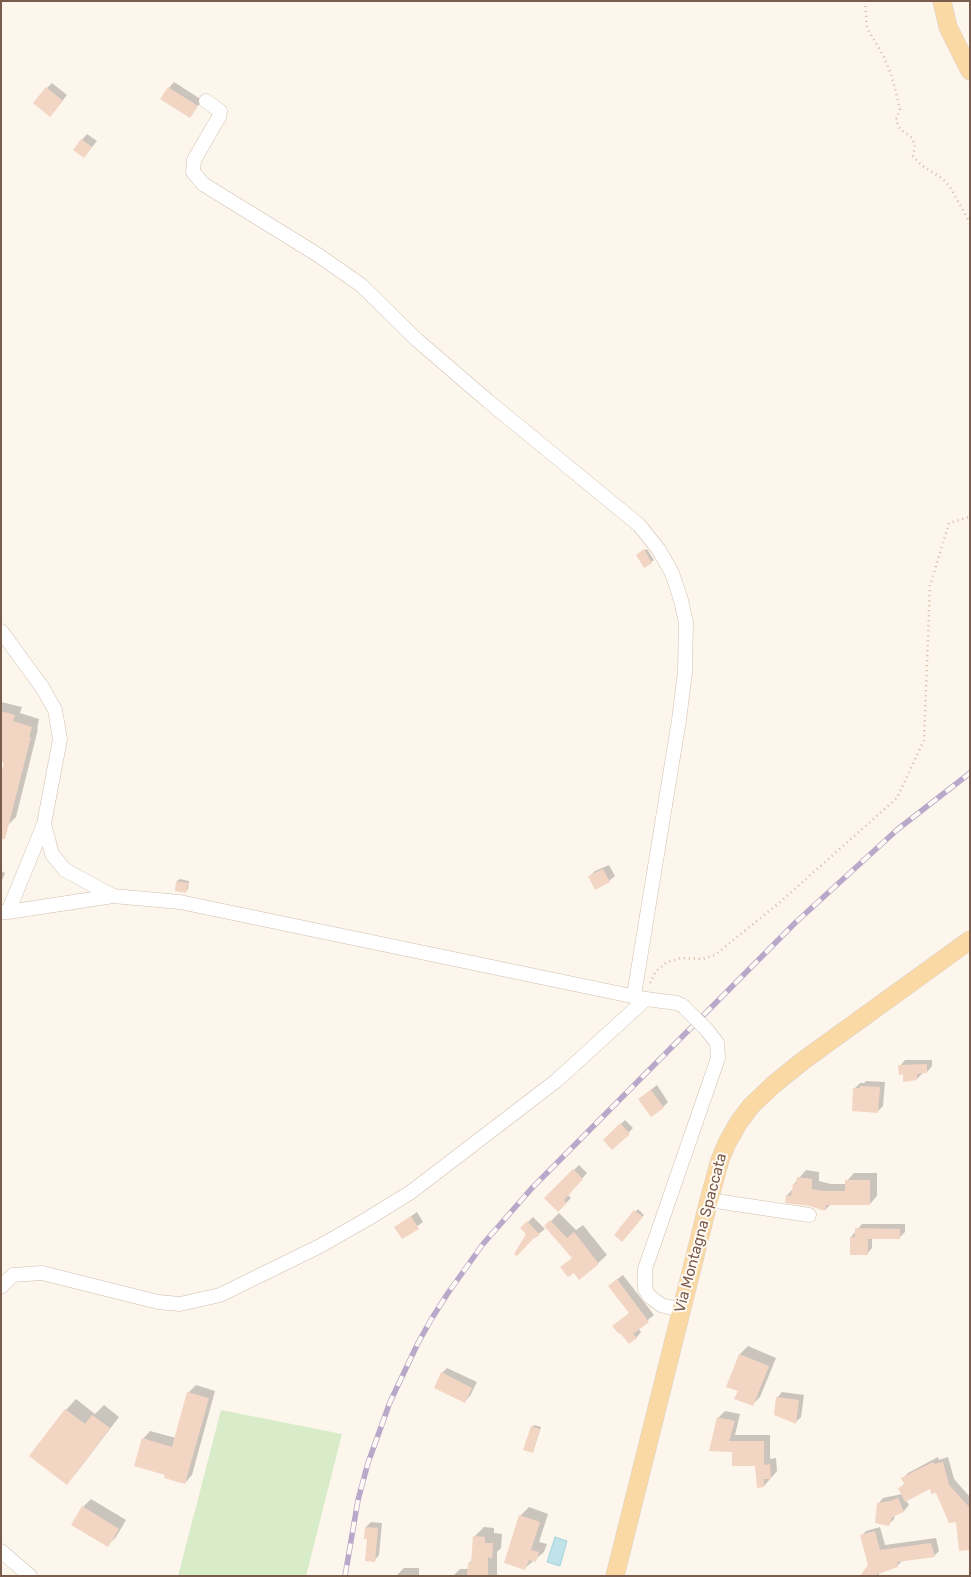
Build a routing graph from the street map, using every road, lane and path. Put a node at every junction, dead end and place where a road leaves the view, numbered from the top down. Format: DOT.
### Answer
graph roads {
  1 [pos="865,1"];
  2 [pos="942,1"];
  3 [pos="970,71"];
  4 [pos="206,101"];
  5 [pos="970,223"];
  6 [pos="970,517"];
  7 [pos="1,631"];
  8 [pos="44,824"];
  9 [pos="113,896"];
  10 [pos="4,912"];
  11 [pos="970,940"];
  12 [pos="640,997"];
  13 [pos="708,1200"];
  14 [pos="809,1215"];
  15 [pos="1,1287"];
  16 [pos="680,1310"];
  17 [pos="1,1551"];
  18 [pos="30,1576"];
  19 [pos="615,1576"];
  1 -- 5 [label="path"];
  2 -- 3 [label="main road"];
  4 -- 12 [label="street"];
  6 -- 12 [label="path"];
  7 -- 8 [label="street"];
  8 -- 9 [label="street"];
  8 -- 10 [label="street"];
  9 -- 10 [label="street"];
  9 -- 12 [label="street"];
  11 -- 13 [label="main road, Via Montagna Spaccata"];
  12 -- 15 [label="street"];
  12 -- 16 [label="street, bridge"];
  13 -- 14 [label="street"];
  13 -- 16 [label="main road, Via Montagna Spaccata"];
  16 -- 19 [label="main road, Via Montagna Spaccata"];
  17 -- 18 [label="street"];
}
